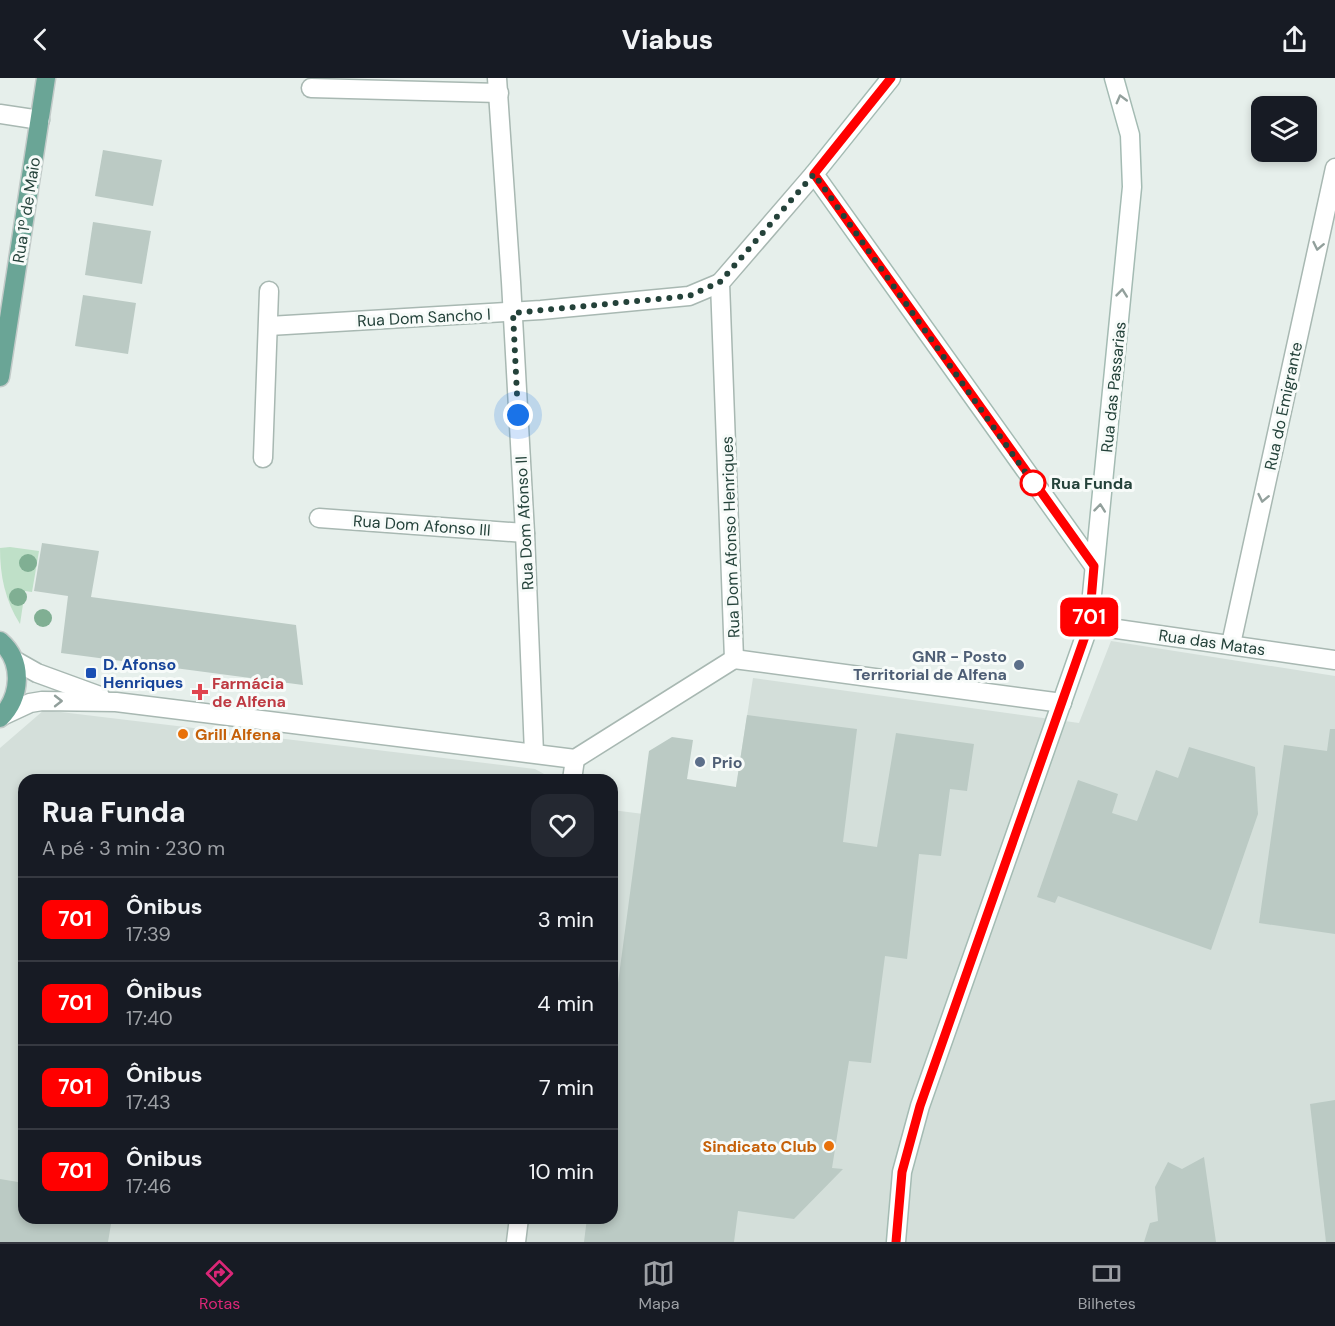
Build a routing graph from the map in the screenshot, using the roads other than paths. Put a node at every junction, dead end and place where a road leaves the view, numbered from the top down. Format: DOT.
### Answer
graph roads {
  1 [pos="46,78"];
  2 [pos="891,78"];
  3 [pos="1114,78"];
  4 [pos="498,86"];
  5 [pos="311,88"];
  6 [pos="0,114"];
  7 [pos="40,120"];
  8 [pos="1335,168"];
  9 [pos="814,174"];
  10 [pos="720,282"];
  11 [pos="269,291"];
  12 [pos="513,313"];
  13 [pos="269,326"];
  14 [pos="0,377"];
  15 [pos="263,458"];
  16 [pos="319,518"];
  17 [pos="525,533"];
  18 [pos="1094,566"];
  19 [pos="1089,625"];
  20 [pos="1,640"];
  21 [pos="1231,644"];
  22 [pos="734,659"];
  23 [pos="14,660"];
  24 [pos="1335,660"];
  25 [pos="116,702"];
  26 [pos="1062,703"];
  27 [pos="1,717"];
  28 [pos="534,753"];
  29 [pos="574,759"];
  30 [pos="573,774"];
  31 [pos="518,1224"];
  32 [pos="516,1242"];
  33 [pos="896,1242"];
  1 -- 7 [label="main road, Rua 1º de Maio"];
  2 -- 9 [label="street"];
  18 -- 3 [label="street, Rua das Passarias, one-way"];
  4 -- 5 [label="street"];
  4 -- 12 [label="street, Rua Dom Afonso II"];
  6 -- 7 [label="street"];
  7 -- 14 [label="main road, Rua 1º de Maio"];
  8 -- 21 [label="street, Rua do Emigrante, one-way"];
  9 -- 10 [label="street"];
  9 -- 18 [label="street"];
  10 -- 12 [label="street, Rua Dom Sancho I"];
  10 -- 22 [label="street, Rua Dom Afonso Henriques"];
  11 -- 13 [label="street"];
  12 -- 13 [label="street, Rua Dom Sancho I"];
  12 -- 17 [label="street, Rua Dom Afonso II"];
  13 -- 15 [label="street"];
  16 -- 17 [label="street, Rua Dom Afonso III"];
  17 -- 28 [label="street, Rua Dom Afonso II"];
  18 -- 19 [label="street, Rua das Passarias"];
  19 -- 21 [label="street, Rua das Matas"];
  19 -- 26 [label="street, Rua das Passarias"];
  20 -- 23 [label="main road"];
  21 -- 24 [label="street, Rua das Matas"];
  22 -- 26 [label="street"];
  22 -- 29 [label="street, Rua Dom Afonso Henriques"];
  23 -- 25 [label="street"];
  23 -- 27 [label="main road"];
  27 -- 25 [label="street, one-way"];
  25 -- 28 [label="street"];
  26 -- 33 [label="street, Rua das Passarias"];
  28 -- 29 [label="street"];
  29 -- 30 [label="street"];
  31 -- 32 [label="street"];
}
